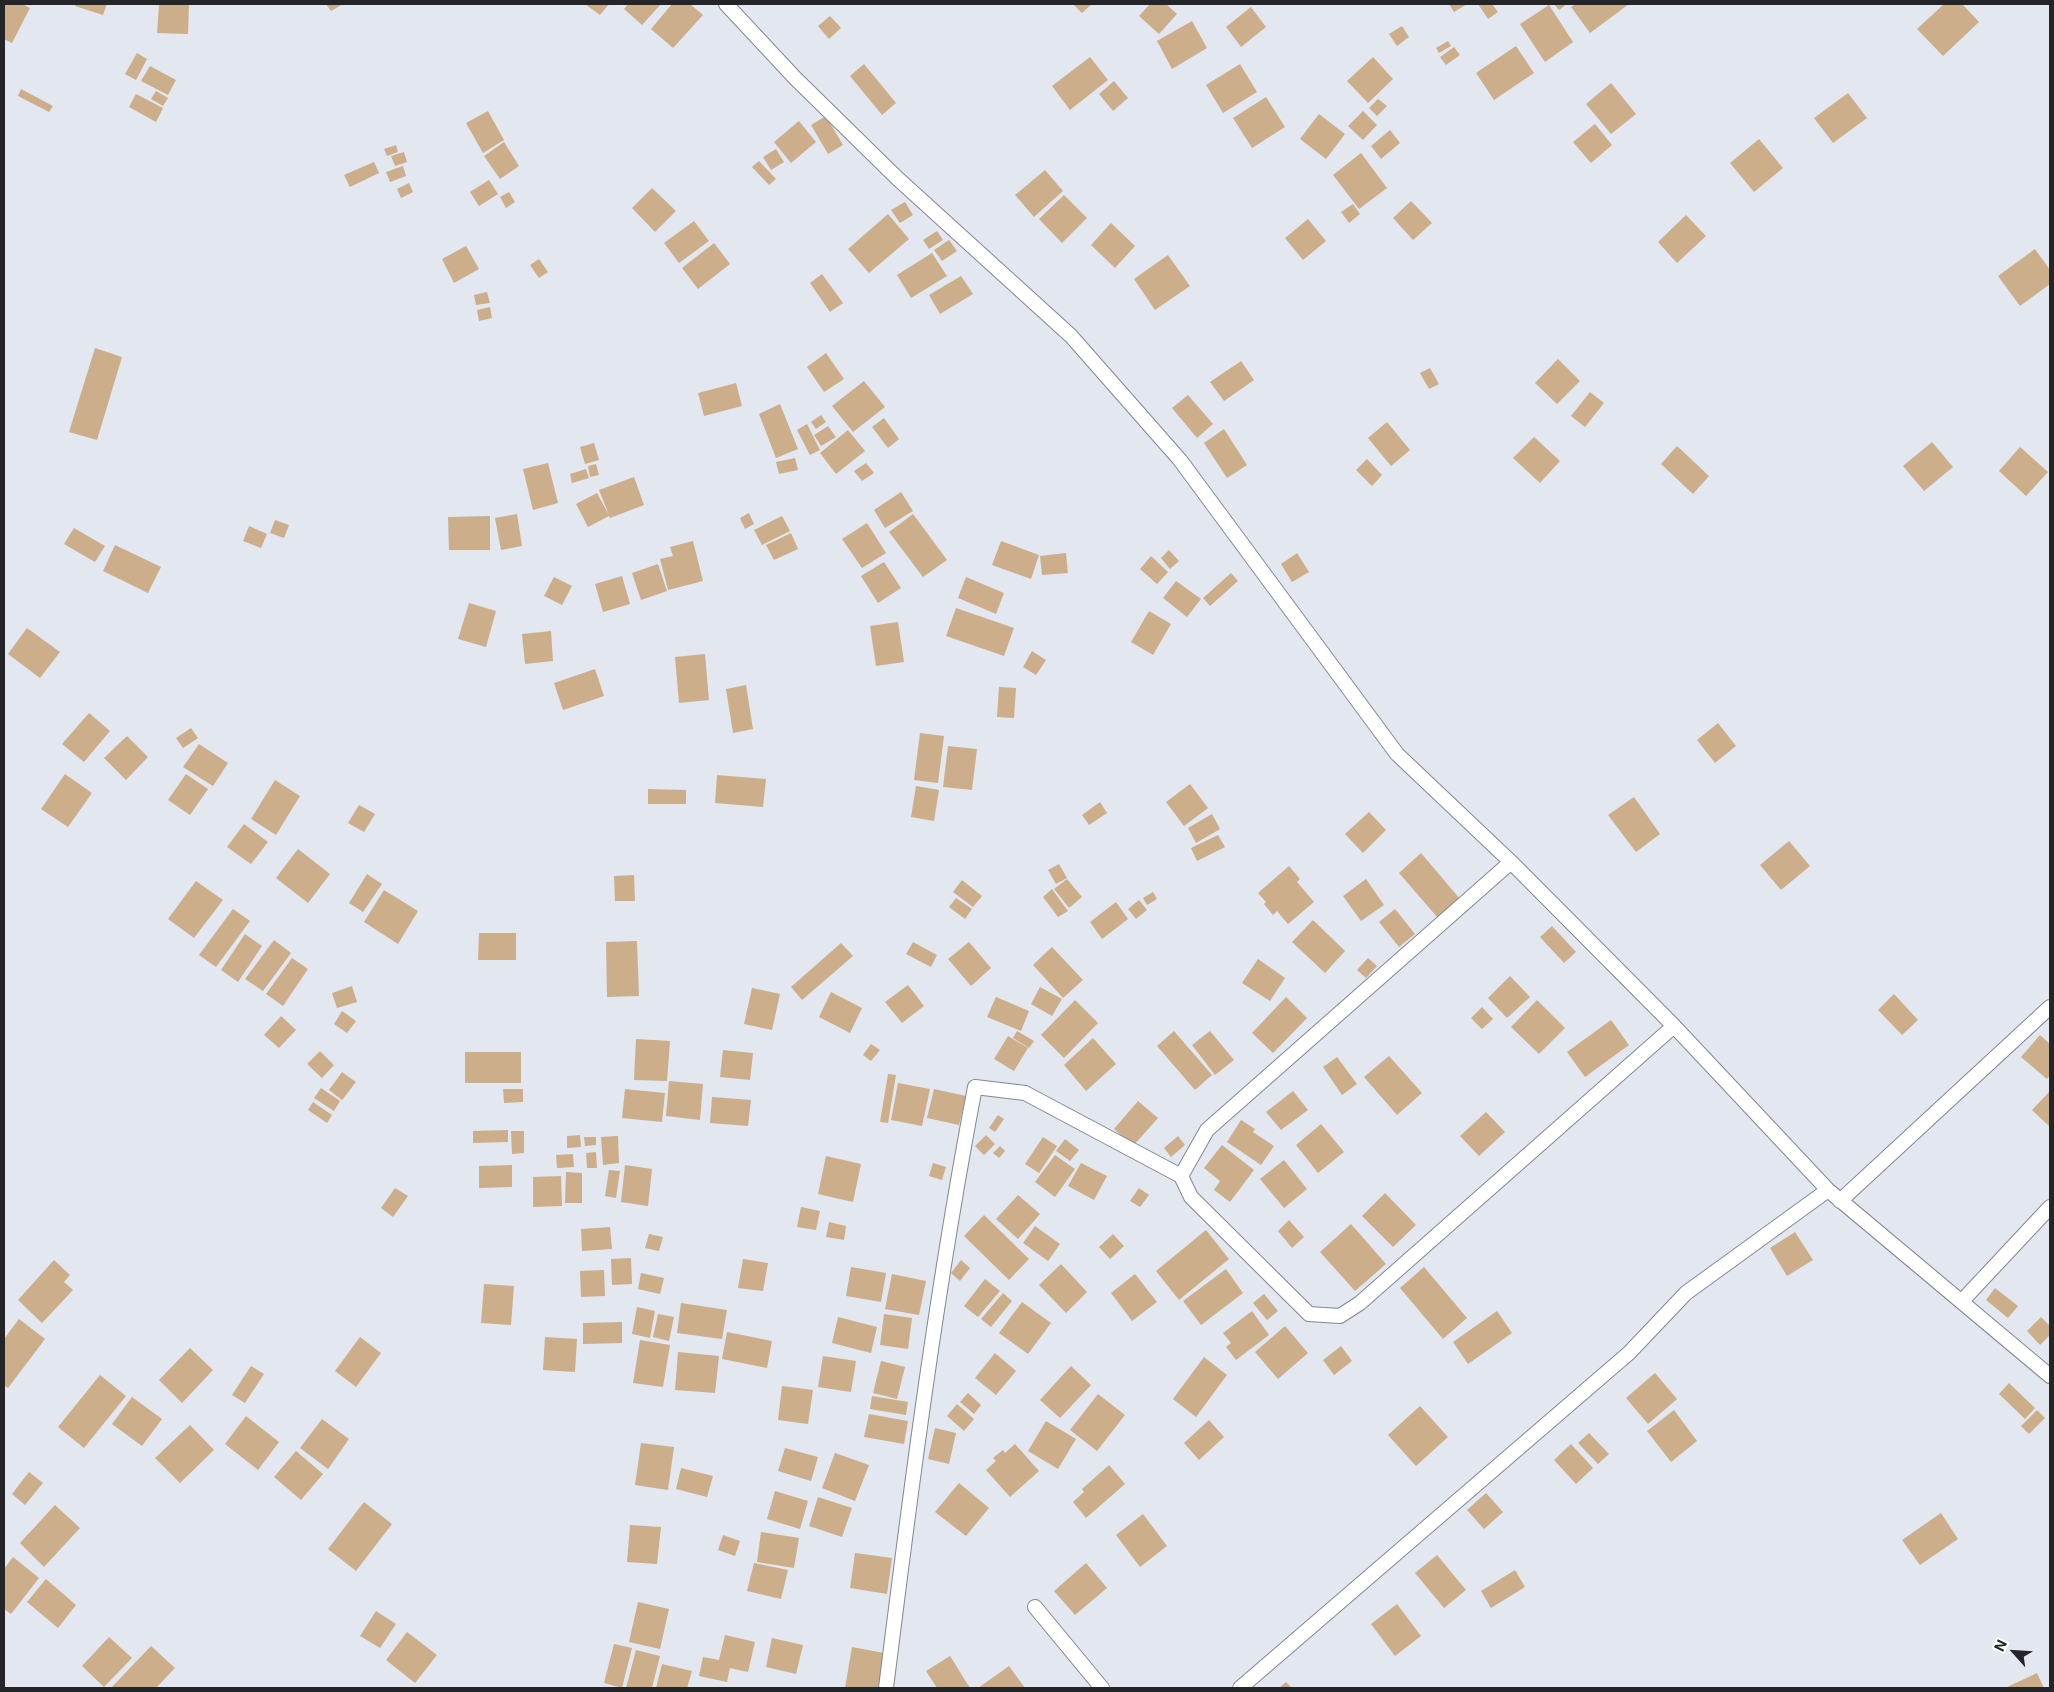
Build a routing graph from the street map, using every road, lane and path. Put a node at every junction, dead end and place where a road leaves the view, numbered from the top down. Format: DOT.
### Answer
graph roads {
  1 [pos="726,4"];
  2 [pos="1510,862"];
  3 [pos="2050,1007"];
  4 [pos="1674,1026"];
  5 [pos="1180,1176"];
  6 [pos="1828,1190"];
  7 [pos="1840,1201"];
  8 [pos="2050,1207"];
  9 [pos="1962,1300"];
  10 [pos="2050,1376"];
  11 [pos="1035,1607"];
  12 [pos="886,1688"];
  13 [pos="1102,1688"];
  14 [pos="1240,1688"];
  1 -- 2 [label="street"];
  2 -- 4 [label="street"];
  2 -- 5 [label="street"];
  3 -- 7 [label="street"];
  4 -- 5 [label="street"];
  4 -- 6 [label="street"];
  5 -- 12 [label="street"];
  6 -- 7 [label="street"];
  6 -- 14 [label="street"];
  7 -- 9 [label="street"];
  8 -- 9 [label="street"];
  9 -- 10 [label="street"];
  11 -- 13 [label="street"];
}
